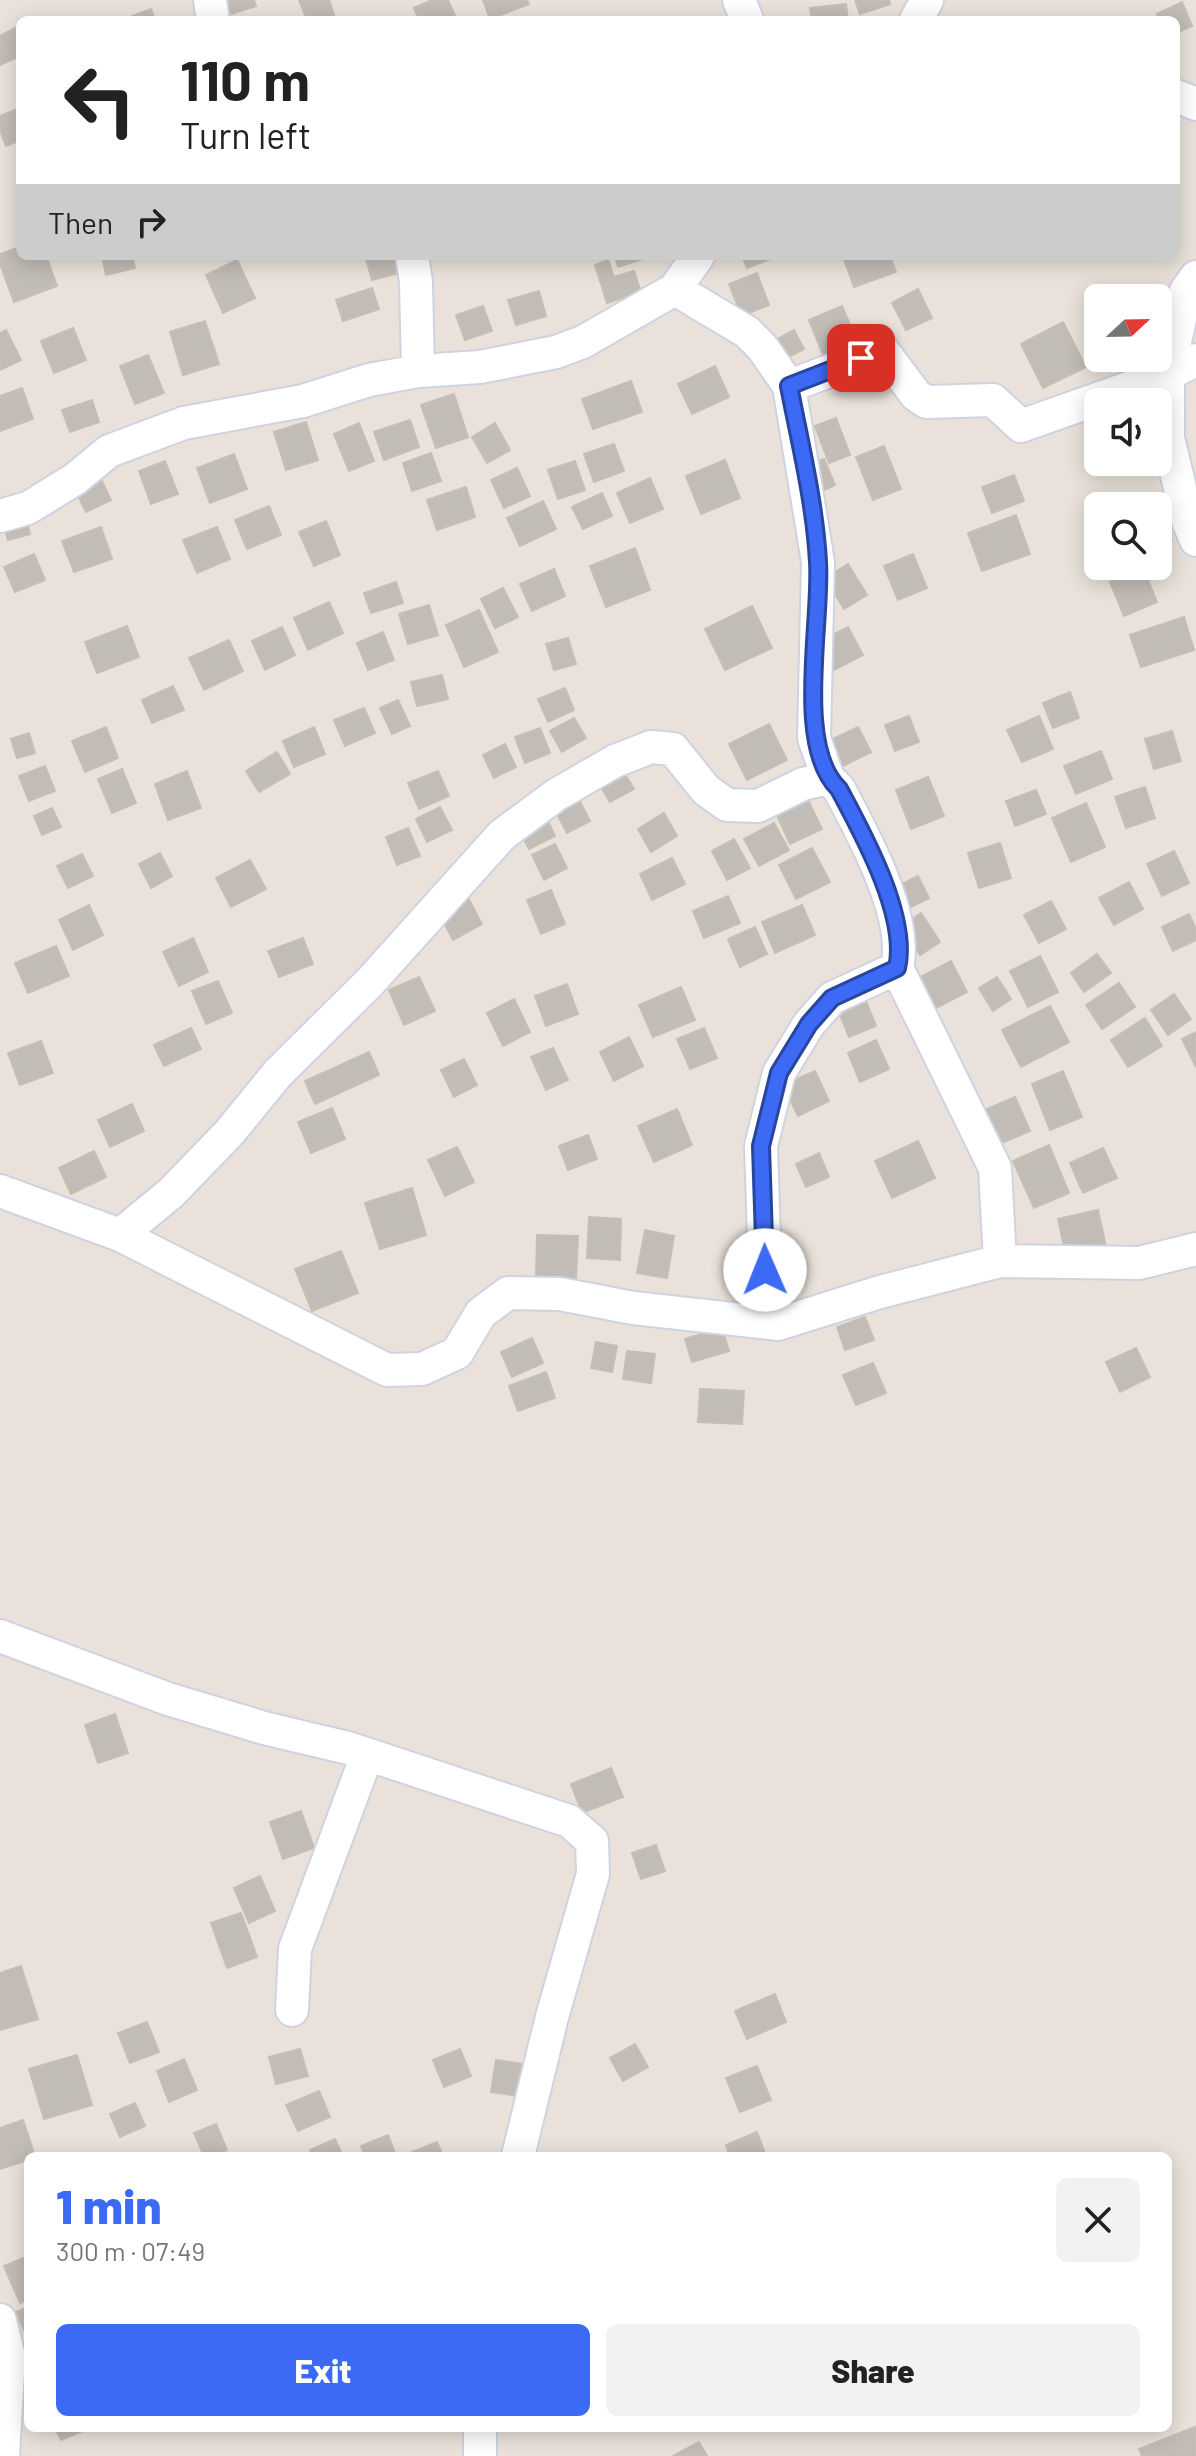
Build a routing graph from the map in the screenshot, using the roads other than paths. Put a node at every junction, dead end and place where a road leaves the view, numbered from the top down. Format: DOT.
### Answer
graph roads {
  1 [pos="413,260"];
  2 [pos="695,260"];
  3 [pos="1196,277"];
  4 [pos="675,289"];
  5 [pos="1182,367"];
  6 [pos="418,371"];
  7 [pos="789,386"];
  8 [pos="0,516"];
  9 [pos="1196,540"];
  10 [pos="828,778"];
  11 [pos="897,968"];
  12 [pos="0,1191"];
  13 [pos="120,1235"];
  14 [pos="1196,1249"];
  15 [pos="1000,1261"];
  16 [pos="778,1324"];
  17 [pos="0,1636"];
  18 [pos="367,1755"];
  19 [pos="292,2010"];
  20 [pos="519,2152"];
  21 [pos="0,2320"];
  22 [pos="18,2363"];
  23 [pos="480,2432"];
  24 [pos="3,2456"];
  25 [pos="480,2456"];
  1 -- 6 [label="street"];
  2 -- 4 [label="street"];
  3 -- 5 [label="street"];
  4 -- 6 [label="street"];
  4 -- 7 [label="street"];
  5 -- 7 [label="street"];
  5 -- 9 [label="street"];
  6 -- 8 [label="street"];
  7 -- 10 [label="street"];
  10 -- 11 [label="street"];
  10 -- 13 [label="street"];
  11 -- 15 [label="street"];
  11 -- 16 [label="street"];
  12 -- 13 [label="street"];
  13 -- 16 [label="street"];
  14 -- 15 [label="street"];
  15 -- 16 [label="street"];
  17 -- 18 [label="street"];
  18 -- 19 [label="street"];
  18 -- 20 [label="street"];
  21 -- 22 [label="street"];
  22 -- 24 [label="street"];
  23 -- 25 [label="street"];
}
